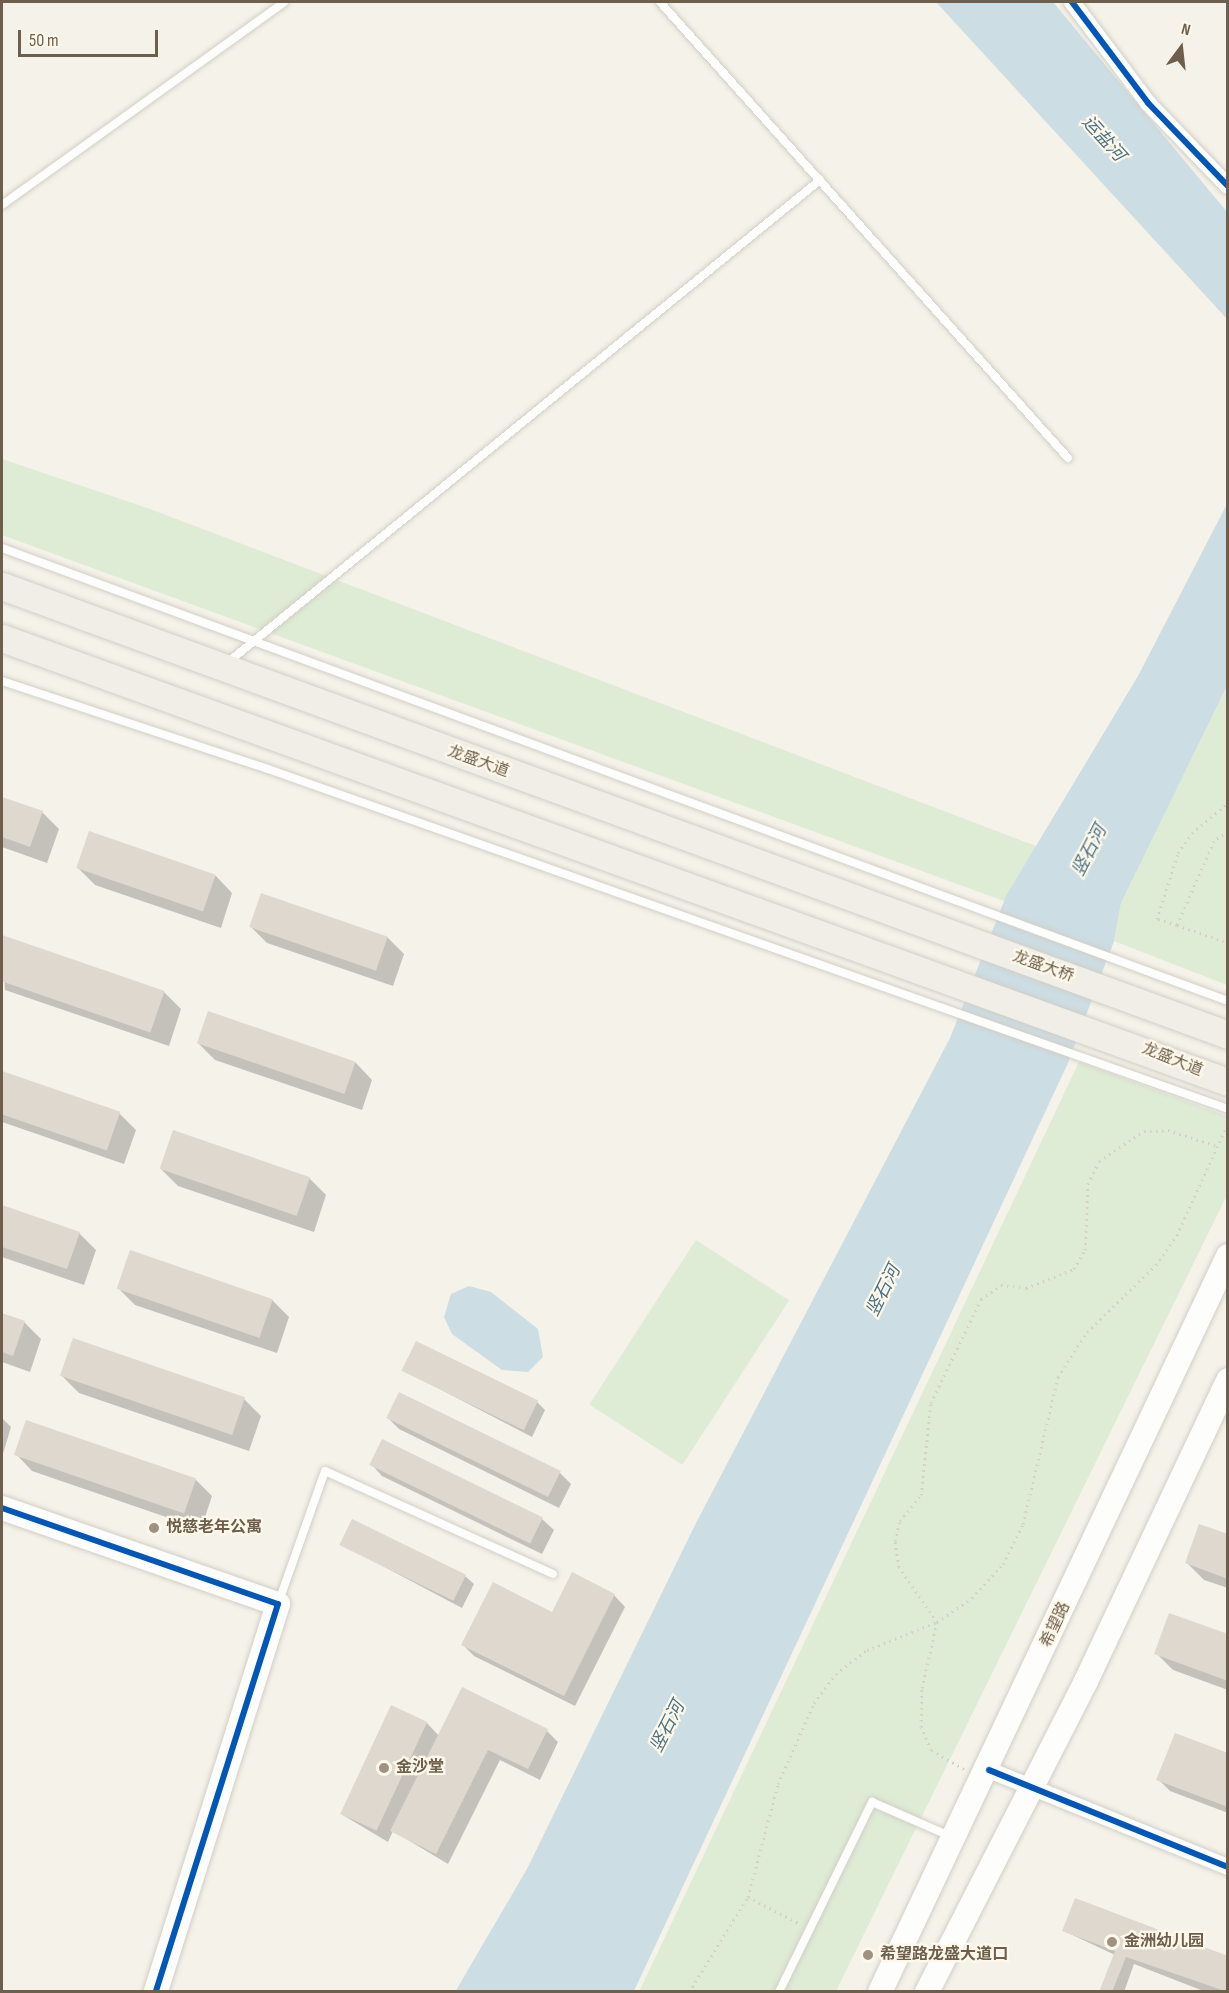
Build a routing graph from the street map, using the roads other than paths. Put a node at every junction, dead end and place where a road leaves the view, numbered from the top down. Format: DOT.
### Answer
graph roads {
  1 [pos="284,2"];
  2 [pos="660,2"];
  3 [pos="1072,2"];
  4 [pos="820,180"];
  5 [pos="1227,186"];
  6 [pos="2,206"];
  7 [pos="1068,458"];
  8 [pos="2,548"];
  9 [pos="2,586"];
  10 [pos="2,638"];
  11 [pos="222,668"];
  12 [pos="2,681"];
  13 [pos="956,936"];
  14 [pos="1227,1001"];
  15 [pos="1227,1035"];
  16 [pos="1227,1082"];
  17 [pos="1227,1109"];
  18 [pos="1227,1256"];
  19 [pos="1227,1380"];
  20 [pos="2,1508"];
  21 [pos="553,1574"];
  22 [pos="278,1604"];
  23 [pos="986,1775"];
  24 [pos="1030,1789"];
  25 [pos="955,1839"];
  26 [pos="1227,1867"];
  27 [pos="156,1992"];
  28 [pos="778,1992"];
  29 [pos="880,1992"];
  30 [pos="927,1992"];
  1 -- 6 [label="lane"];
  2 -- 4 [label="lane"];
  3 -- 5 [label="street"];
  4 -- 7 [label="lane"];
  4 -- 11 [label="lane"];
  8 -- 14 [label="lane"];
  9 -- 11 [label="main road, 龙盛大道"];
  10 -- 16 [label="main road, 龙盛大道"];
  11 -- 13 [label="main road, 龙盛大道"];
  12 -- 17 [label="lane"];
  13 -- 15 [label="main road, 龙盛大桥"];
  18 -- 23 [label="main road, 希望路"];
  19 -- 24 [label="main road"];
  20 -- 22 [label="main road"];
  21 -- 22 [label="lane"];
  22 -- 27 [label="main road"];
  23 -- 24 [label="street"];
  23 -- 25 [label="main road, 希望路"];
  24 -- 26 [label="street"];
  24 -- 30 [label="main road"];
  25 -- 28 [label="lane"];
  25 -- 29 [label="main road, 希望路"];
}
